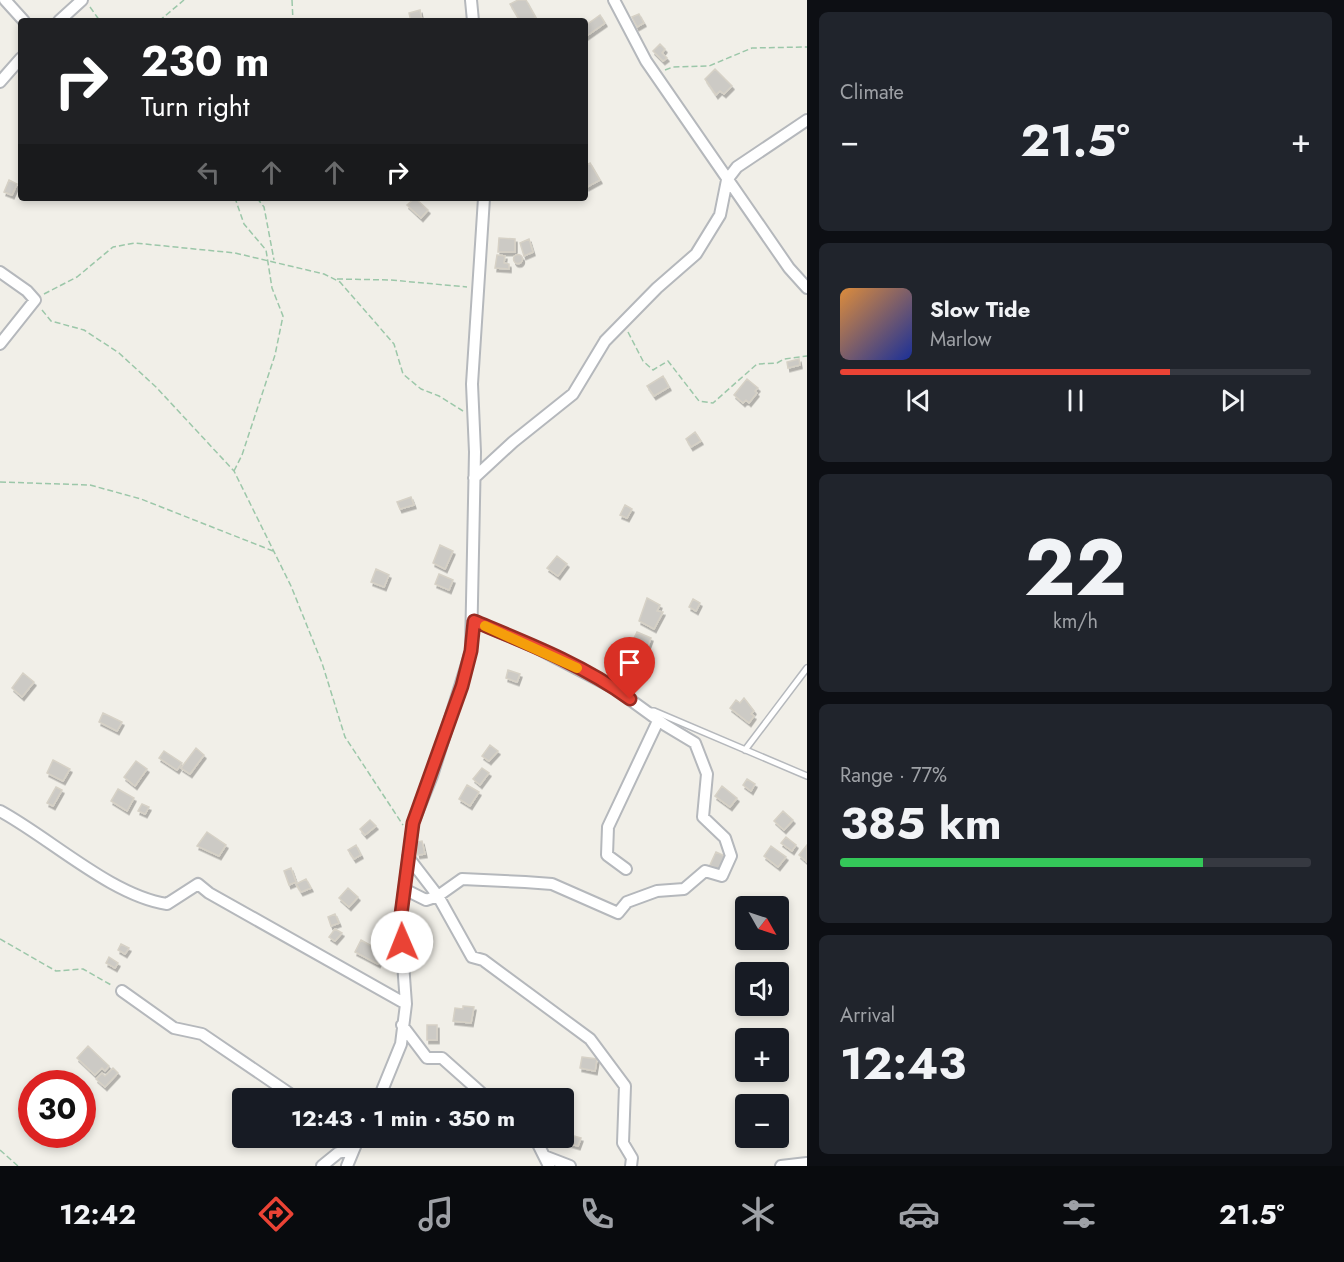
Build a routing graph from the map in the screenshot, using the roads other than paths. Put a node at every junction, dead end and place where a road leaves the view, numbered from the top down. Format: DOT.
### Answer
graph roads {
  1 [pos="5,0"];
  2 [pos="84,0"];
  3 [pos="471,0"];
  4 [pos="614,0"];
  5 [pos="21,18"];
  6 [pos="63,18"];
  7 [pos="473,18"];
  8 [pos="18,61"];
  9 [pos="0,82"];
  10 [pos="807,120"];
  11 [pos="728,180"];
  12 [pos="484,201"];
  13 [pos="0,272"];
  14 [pos="807,288"];
  15 [pos="0,344"];
  16 [pos="474,478"];
  17 [pos="474,621"];
  18 [pos="807,668"];
  19 [pos="646,711"];
  20 [pos="658,721"];
  21 [pos="745,750"];
  22 [pos="807,776"];
  23 [pos="0,811"];
  24 [pos="408,857"];
  25 [pos="626,869"];
  26 [pos="404,889"];
  27 [pos="438,896"];
  28 [pos="122,991"];
  29 [pos="406,1004"];
  30 [pos="402,1025"];
  31 [pos="281,1088"];
  32 [pos="383,1088"];
  33 [pos="476,1088"];
  34 [pos="538,1148"];
  35 [pos="353,1149"];
  36 [pos="546,1161"];
  37 [pos="807,1163"];
  38 [pos="322,1166"];
  39 [pos="347,1166"];
  40 [pos="570,1166"];
  41 [pos="631,1166"];
  42 [pos="781,1166"];
  1 -- 5 [label="street"];
  2 -- 6 [label="street"];
  3 -- 7 [label="street"];
  4 -- 11 [label="street"];
  8 -- 9 [label="street"];
  10 -- 11 [label="street"];
  11 -- 14 [label="street"];
  11 -- 16 [label="street"];
  12 -- 16 [label="street"];
  13 -- 15 [label="street"];
  16 -- 17 [label="street"];
  17 -- 19 [label="street"];
  17 -- 24 [label="street"];
  18 -- 21 [label="lane"];
  19 -- 20 [label="street"];
  19 -- 21 [label="lane"];
  20 -- 25 [label="street"];
  20 -- 27 [label="street"];
  21 -- 22 [label="lane"];
  23 -- 29 [label="street"];
  24 -- 26 [label="street"];
  24 -- 27 [label="street"];
  26 -- 27 [label="street"];
  26 -- 29 [label="street"];
  27 -- 41 [label="street"];
  28 -- 31 [label="street"];
  29 -- 30 [label="street"];
  30 -- 32 [label="street"];
  30 -- 33 [label="street"];
  34 -- 36 [label="street"];
  35 -- 38 [label="street"];
  35 -- 39 [label="street"];
  36 -- 40 [label="street"];
  37 -- 42 [label="street"];
}
